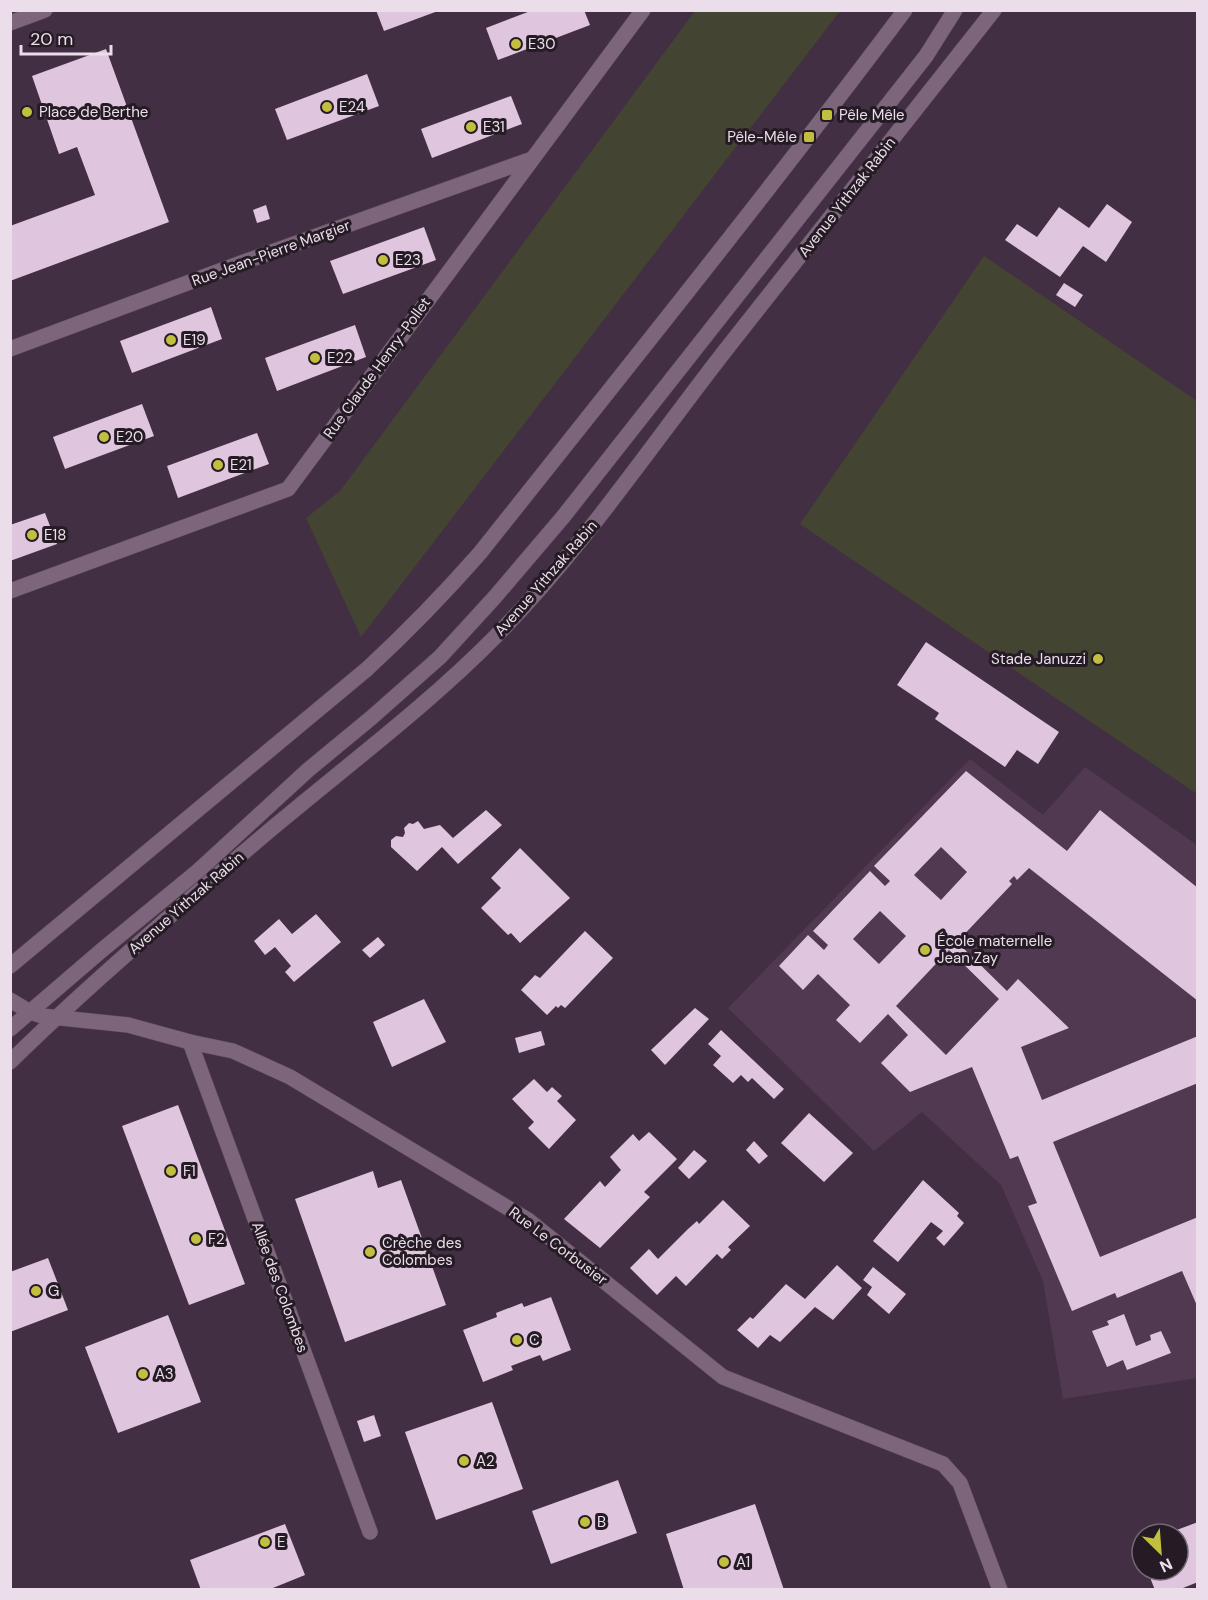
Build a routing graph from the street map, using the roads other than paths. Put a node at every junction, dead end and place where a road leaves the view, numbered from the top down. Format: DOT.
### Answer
graph roads {
  1 [pos="45,10"];
  2 [pos="643,10"];
  3 [pos="905,10"];
  4 [pos="955,10"];
  5 [pos="994,10"];
  6 [pos="10,23"];
  7 [pos="532,159"];
  8 [pos="10,349"];
  9 [pos="10,591"];
  10 [pos="10,966"];
  11 [pos="10,1000"];
  12 [pos="30,1012"];
  13 [pos="54,1018"];
  14 [pos="10,1029"];
  15 [pos="190,1042"];
  16 [pos="10,1062"];
  17 [pos="370,1532"];
  18 [pos="1000,1590"];
  1 -- 6 [label="street"];
  2 -- 7 [label="street, Rue Claude Henry-Pollet"];
  3 -- 10 [label="street"];
  4 -- 12 [label="street, Avenue Yithzak Rabin"];
  5 -- 13 [label="street, Avenue Yithzak Rabin"];
  7 -- 8 [label="street, Rue Jean-Pierre Margier"];
  7 -- 9 [label="street, Rue Claude Henry-Pollet"];
  11 -- 12 [label="street, Rue Le Corbusier"];
  12 -- 13 [label="street, Rue Le Corbusier"];
  12 -- 14 [label="street, Avenue Yithzak Rabin"];
  13 -- 15 [label="street, Rue Le Corbusier"];
  13 -- 16 [label="street, Avenue Yithzak Rabin"];
  15 -- 17 [label="street, Allée des Colombes"];
  15 -- 18 [label="street, Rue Le Corbusier"];
}
